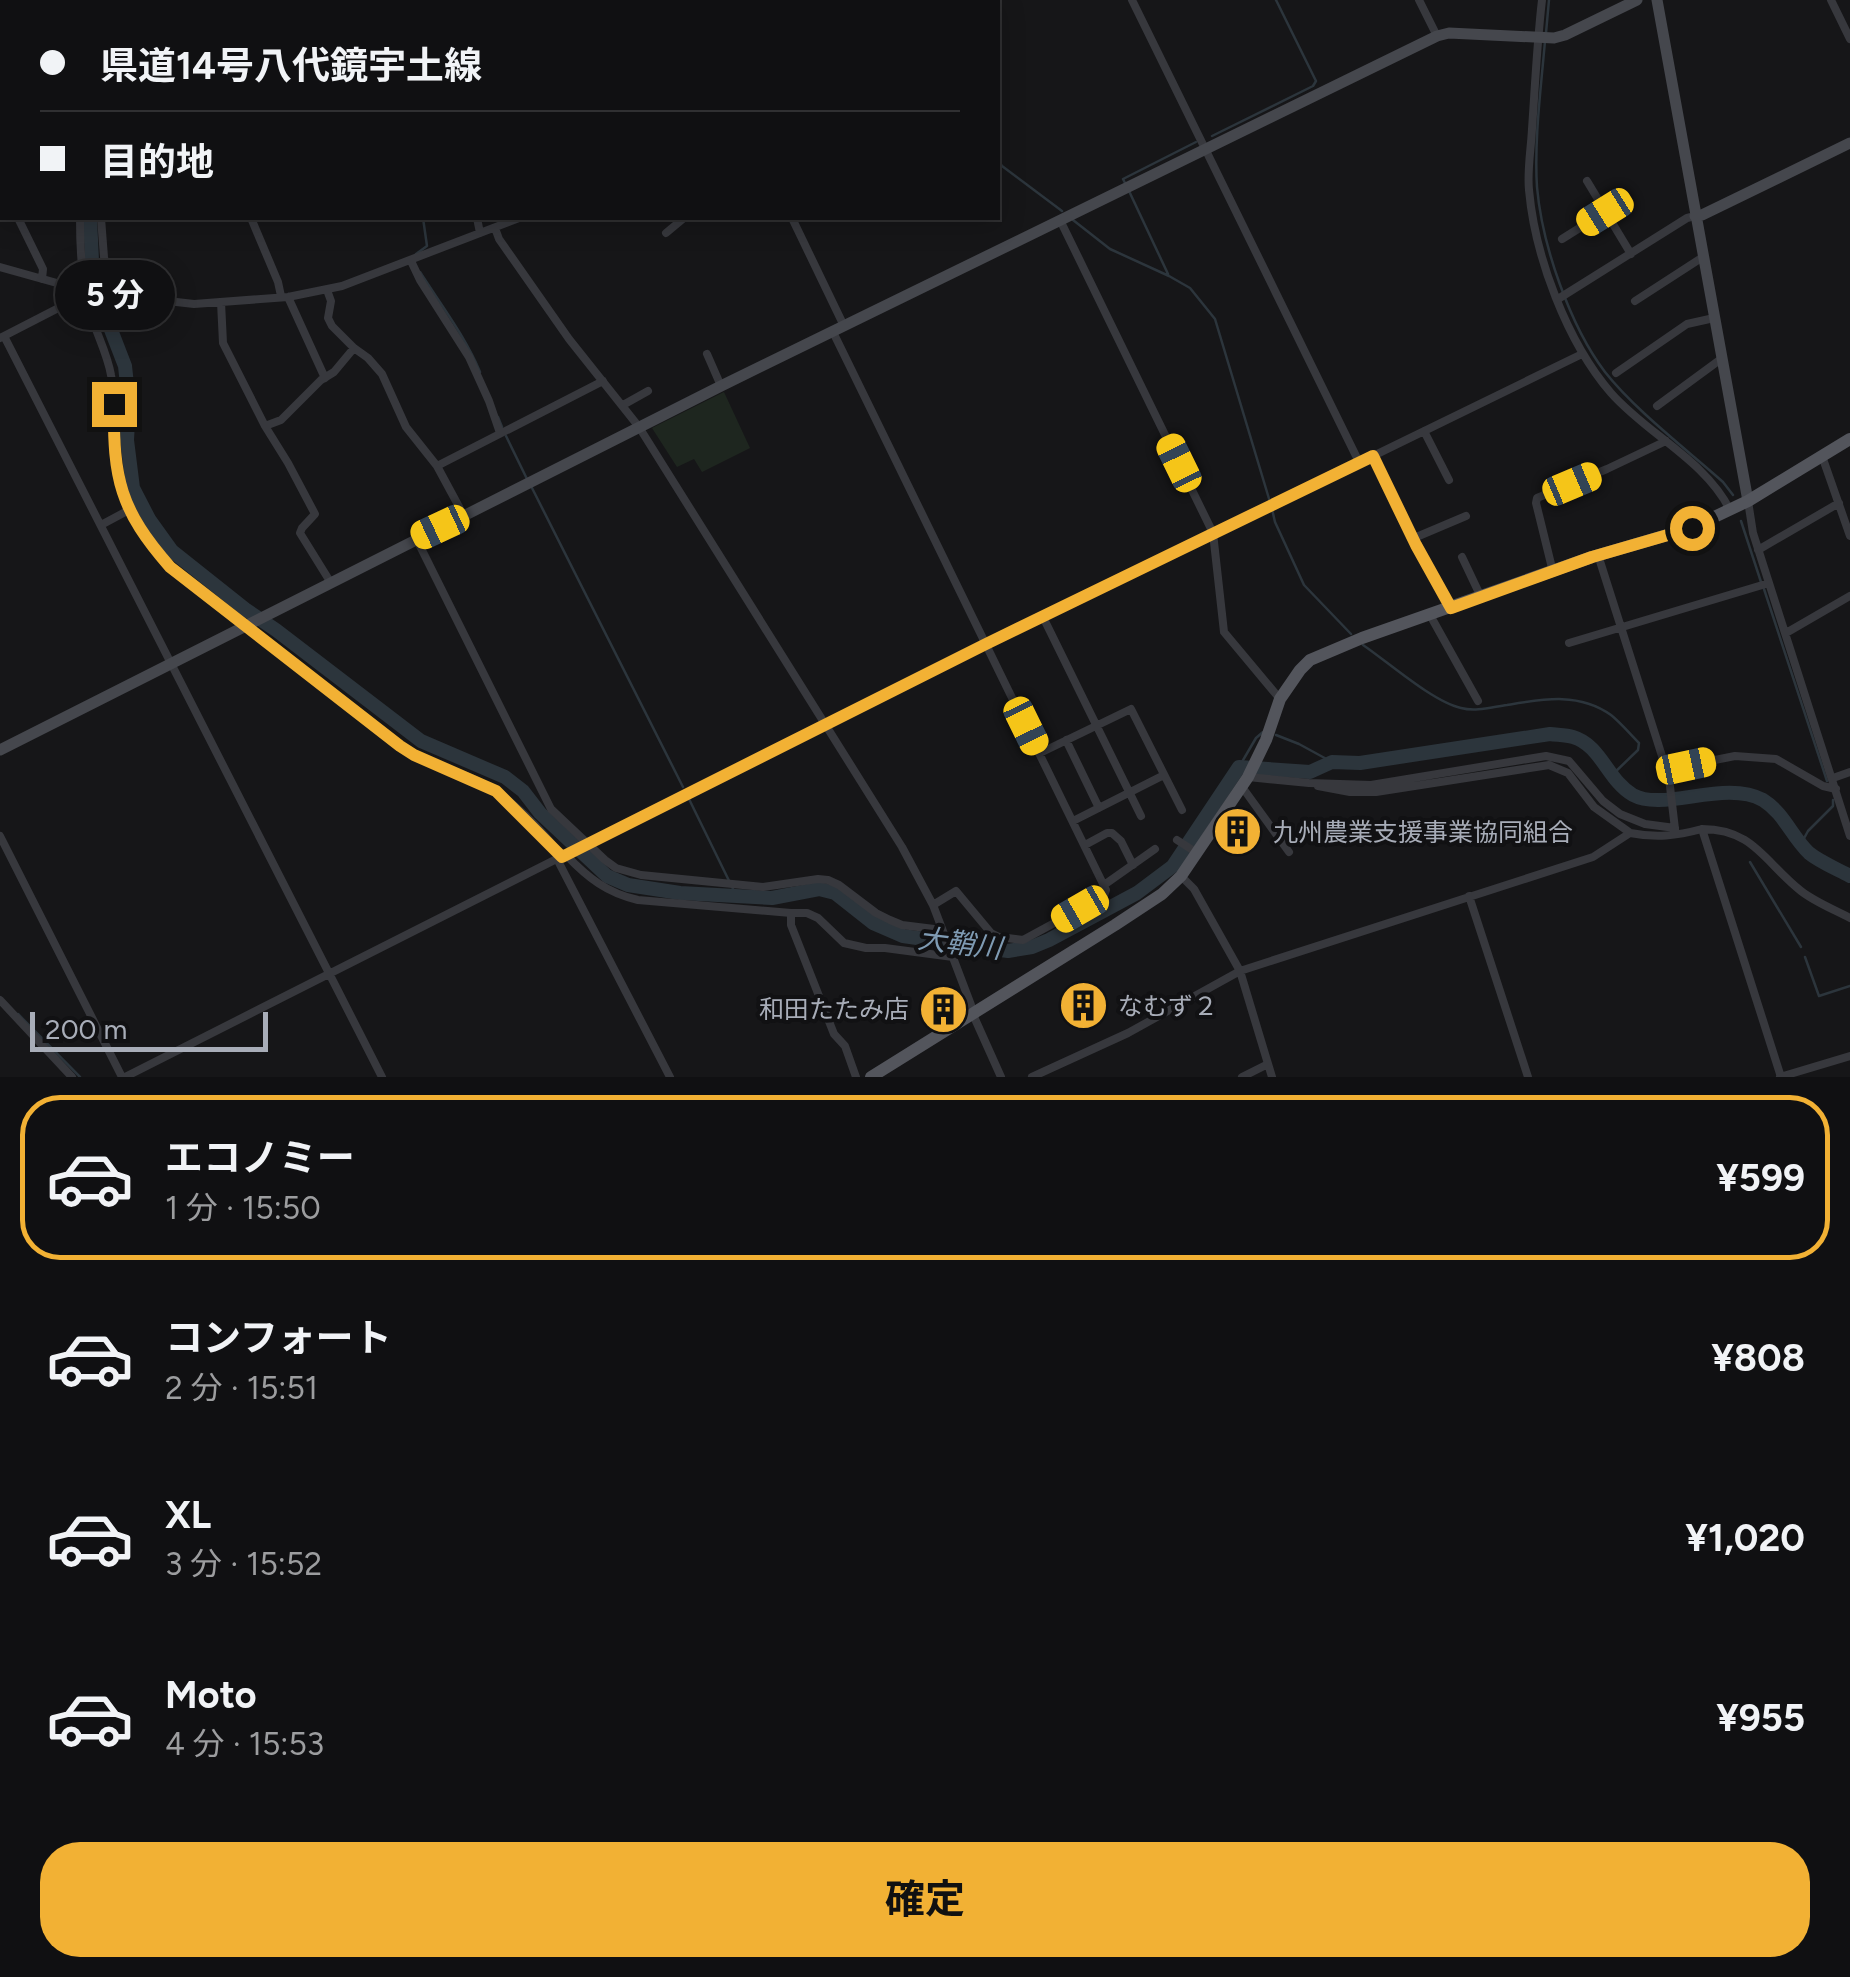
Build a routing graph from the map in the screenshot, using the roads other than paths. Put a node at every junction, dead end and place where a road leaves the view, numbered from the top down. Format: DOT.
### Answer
graph roads {
  1 [pos="1132,0"];
  2 [pos="1419,0"];
  3 [pos="1542,0"];
  4 [pos="1637,0"];
  5 [pos="1657,0"];
  6 [pos="1831,0"];
  7 [pos="1437,36"];
  8 [pos="1544,38"];
  9 [pos="1850,40"];
  10 [pos="1850,143"];
  11 [pos="1205,149"];
  12 [pos="1587,180"];
  13 [pos="1605,212"];
  14 [pos="1695,216"];
  15 [pos="1065,218"];
  16 [pos="19,220"];
  17 [pos="80,220"];
  18 [pos="101,220"];
  19 [pos="253,220"];
  20 [pos="478,220"];
  21 [pos="514,220"];
  22 [pos="682,220"];
  23 [pos="793,220"];
  24 [pos="495,228"];
  25 [pos="480,233"];
  26 [pos="666,234"];
  27 [pos="1562,239"];
  28 [pos="1631,254"];
  29 [pos="1703,256"];
  30 [pos="411,260"];
  31 [pos="0,267"];
  32 [pos="42,280"];
  33 [pos="327,290"];
  34 [pos="87,291"];
  35 [pos="109,294"];
  36 [pos="284,296"];
  37 [pos="1561,297"];
  38 [pos="1635,301"];
  39 [pos="220,302"];
  40 [pos="1714,318"];
  41 [pos="838,329"];
  42 [pos="2,337"];
  43 [pos="354,348"];
  44 [pos="707,354"];
  45 [pos="1582,354"];
  46 [pos="1721,359"];
  47 [pos="1616,372"];
  48 [pos="325,378"];
  49 [pos="603,381"];
  50 [pos="722,386"];
  51 [pos="648,391"];
  52 [pos="623,405"];
  53 [pos="1657,406"];
  54 [pos="265,426"];
  55 [pos="639,427"];
  56 [pos="1424,431"];
  57 [pos="500,433"];
  58 [pos="1850,440"];
  59 [pos="1666,441"];
  60 [pos="1373,456"];
  61 [pos="1822,456"];
  62 [pos="1359,462"];
  63 [pos="437,466"];
  64 [pos="1448,480"];
  65 [pos="1748,501"];
  66 [pos="1839,504"];
  67 [pos="128,510"];
  68 [pos="1730,510"];
  69 [pos="464,516"];
  70 [pos="1466,516"];
  71 [pos="101,524"];
  72 [pos="1213,532"];
  73 [pos="1850,536"];
  74 [pos="416,538"];
  75 [pos="1414,538"];
  76 [pos="1758,550"];
  77 [pos="1598,556"];
  78 [pos="1462,557"];
  79 [pos="1553,572"];
  80 [pos="331,582"];
  81 [pos="1768,583"];
  82 [pos="1850,596"];
  83 [pos="1482,597"];
  84 [pos="1451,608"];
  85 [pos="1430,615"];
  86 [pos="1042,617"];
  87 [pos="249,623"];
  88 [pos="1620,627"];
  89 [pos="1786,633"];
  90 [pos="1569,643"];
  91 [pos="986,644"];
  92 [pos="170,664"];
  93 [pos="1280,699"];
  94 [pos="1478,701"];
  95 [pos="824,724"];
  96 [pos="1096,726"];
  97 [pos="1066,740"];
  98 [pos="0,750"];
  99 [pos="1040,753"];
  100 [pos="1850,772"];
  101 [pos="1164,775"];
  102 [pos="1833,778"];
  103 [pos="1246,780"];
  104 [pos="1309,783"];
  105 [pos="1670,783"];
  106 [pos="1836,789"];
  107 [pos="1129,793"];
  108 [pos="1099,808"];
  109 [pos="1182,810"];
  110 [pos="1140,816"];
  111 [pos="1073,821"];
  112 [pos="1675,827"];
  113 [pos="1702,830"];
  114 [pos="1630,832"];
  115 [pos="0,836"];
  116 [pos="1850,836"];
  117 [pos="1177,840"];
  118 [pos="586,844"];
  119 [pos="1085,845"];
  120 [pos="1155,849"];
  121 [pos="1194,851"];
  122 [pos="1289,852"];
  123 [pos="564,856"];
  124 [pos="1133,865"];
  125 [pos="1180,876"];
  126 [pos="1104,885"];
  127 [pos="1469,896"];
  128 [pos="933,905"];
  129 [pos="791,913"];
  130 [pos="1850,918"];
  131 [pos="942,932"];
  132 [pos="952,955"];
  133 [pos="1240,970"];
  134 [pos="330,973"];
  135 [pos="0,1000"];
  136 [pos="974,1012"];
  137 [pos="1850,1056"];
  138 [pos="1268,1064"];
  139 [pos="72,1077"];
  140 [pos="123,1077"];
  141 [pos="382,1077"];
  142 [pos="670,1077"];
  143 [pos="856,1077"];
  144 [pos="870,1077"];
  145 [pos="1000,1077"];
  146 [pos="1032,1077"];
  147 [pos="1242,1077"];
  148 [pos="1272,1077"];
  149 [pos="1528,1077"];
  150 [pos="1780,1077"];
  1 -- 11 [label="street"];
  2 -- 7 [label="street"];
  3 -- 8 [label="street"];
  4 -- 8 [label="street"];
  5 -- 14 [label="street"];
  6 -- 9 [label="street"];
  7 -- 8 [label="street"];
  7 -- 11 [label="street"];
  8 -- 37 [label="street"];
  10 -- 14 [label="street"];
  11 -- 15 [label="street"];
  11 -- 62 [label="street"];
  12 -- 13 [label="street"];
  13 -- 27 [label="street"];
  13 -- 28 [label="street"];
  14 -- 28 [label="street"];
  14 -- 29 [label="street"];
  15 -- 41 [label="street"];
  15 -- 72 [label="street"];
  16 -- 32 [label="street"];
  17 -- 34 [label="street"];
  18 -- 35 [label="street"];
  19 -- 36 [label="street"];
  20 -- 25 [label="street"];
  21 -- 24 [label="street"];
  22 -- 26 [label="street"];
  23 -- 41 [label="street"];
  24 -- 25 [label="street"];
  24 -- 49 [label="street"];
  25 -- 30 [label="street"];
  28 -- 37 [label="street"];
  29 -- 38 [label="street"];
  29 -- 40 [label="street"];
  30 -- 33 [label="street"];
  30 -- 57 [label="street"];
  31 -- 32 [label="street"];
  32 -- 34 [label="street"];
  33 -- 36 [label="street"];
  33 -- 43 [label="street"];
  34 -- 35 [label="street"];
  34 -- 42 [label="street"];
  34 -- 67 [label="street"];
  35 -- 39 [label="street"];
  36 -- 39 [label="street"];
  36 -- 48 [label="street"];
  37 -- 45 [label="street"];
  39 -- 54 [label="street"];
  40 -- 46 [label="street"];
  40 -- 47 [label="street"];
  41 -- 50 [label="street"];
  41 -- 91 [label="street"];
  42 -- 71 [label="street"];
  43 -- 48 [label="street"];
  43 -- 63 [label="street"];
  44 -- 50 [label="street"];
  45 -- 56 [label="street"];
  45 -- 59 [label="street"];
  46 -- 53 [label="street"];
  46 -- 65 [label="street"];
  48 -- 54 [label="street"];
  49 -- 52 [label="street"];
  49 -- 57 [label="street"];
  50 -- 55 [label="street"];
  51 -- 52 [label="street"];
  52 -- 55 [label="street"];
  54 -- 80 [label="street"];
  55 -- 69 [label="street"];
  55 -- 95 [label="street"];
  56 -- 60 [label="street"];
  56 -- 64 [label="street"];
  57 -- 63 [label="street"];
  58 -- 61 [label="main road"];
  59 -- 68 [label="street"];
  59 -- 79 [label="street"];
  60 -- 62 [label="street"];
  60 -- 75 [label="street"];
  61 -- 65 [label="main road"];
  61 -- 66 [label="street"];
  62 -- 72 [label="street"];
  63 -- 69 [label="street"];
  65 -- 68 [label="main road"];
  65 -- 76 [label="street"];
  66 -- 73 [label="street"];
  66 -- 76 [label="street"];
  67 -- 71 [label="street"];
  67 -- 87 [label="street"];
  68 -- 77 [label="main road"];
  69 -- 74 [label="street"];
  70 -- 75 [label="street"];
  71 -- 92 [label="street"];
  72 -- 86 [label="street"];
  72 -- 93 [label="street"];
  74 -- 80 [label="street"];
  74 -- 118 [label="street"];
  75 -- 84 [label="street"];
  76 -- 81 [label="street"];
  77 -- 79 [label="main road"];
  77 -- 88 [label="street"];
  78 -- 83 [label="street"];
  79 -- 83 [label="main road"];
  80 -- 87 [label="street"];
  81 -- 88 [label="street"];
  81 -- 89 [label="street"];
  82 -- 89 [label="street"];
  83 -- 84 [label="main road"];
  84 -- 85 [label="main road"];
  85 -- 93 [label="main road"];
  85 -- 94 [label="street"];
  86 -- 91 [label="street"];
  86 -- 96 [label="street"];
  87 -- 92 [label="street"];
  87 -- 123 [label="street"];
  88 -- 90 [label="street"];
  88 -- 105 [label="street"];
  89 -- 102 [label="street"];
  91 -- 95 [label="street"];
  91 -- 99 [label="street"];
  92 -- 98 [label="street"];
  92 -- 134 [label="street"];
  93 -- 103 [label="main road"];
  95 -- 118 [label="street"];
  95 -- 128 [label="street"];
  96 -- 97 [label="street"];
  96 -- 101 [label="street"];
  96 -- 107 [label="street"];
  97 -- 99 [label="street"];
  97 -- 108 [label="street"];
  99 -- 111 [label="street"];
  100 -- 102 [label="street"];
  101 -- 107 [label="street"];
  101 -- 109 [label="street"];
  102 -- 106 [label="street"];
  103 -- 104 [label="street"];
  103 -- 121 [label="main road"];
  103 -- 122 [label="street"];
  104 -- 112 [label="street"];
  104 -- 114 [label="street"];
  105 -- 106 [label="street"];
  105 -- 112 [label="street"];
  106 -- 116 [label="street"];
  107 -- 108 [label="street"];
  107 -- 110 [label="street"];
  108 -- 111 [label="street"];
  111 -- 119 [label="street"];
  112 -- 113 [label="street"];
  112 -- 114 [label="street"];
  113 -- 130 [label="street"];
  113 -- 150 [label="street"];
  114 -- 127 [label="street"];
  115 -- 140 [label="street"];
  117 -- 121 [label="street"];
  118 -- 123 [label="street"];
  118 -- 131 [label="street"];
  119 -- 124 [label="street"];
  119 -- 126 [label="street"];
  120 -- 124 [label="street"];
  121 -- 125 [label="main road"];
  123 -- 129 [label="street"];
  123 -- 134 [label="street"];
  123 -- 142 [label="street"];
  124 -- 126 [label="street"];
  125 -- 133 [label="street"];
  125 -- 136 [label="main road"];
  126 -- 128 [label="street"];
  127 -- 133 [label="street"];
  127 -- 149 [label="street"];
  128 -- 131 [label="street"];
  129 -- 132 [label="street"];
  129 -- 143 [label="street"];
  131 -- 132 [label="street"];
  132 -- 136 [label="street"];
  133 -- 138 [label="street"];
  133 -- 146 [label="street"];
  134 -- 140 [label="street"];
  134 -- 141 [label="street"];
  135 -- 139 [label="street"];
  136 -- 144 [label="main road"];
  136 -- 145 [label="street"];
  137 -- 150 [label="street"];
  138 -- 147 [label="street"];
  138 -- 148 [label="street"];
}
